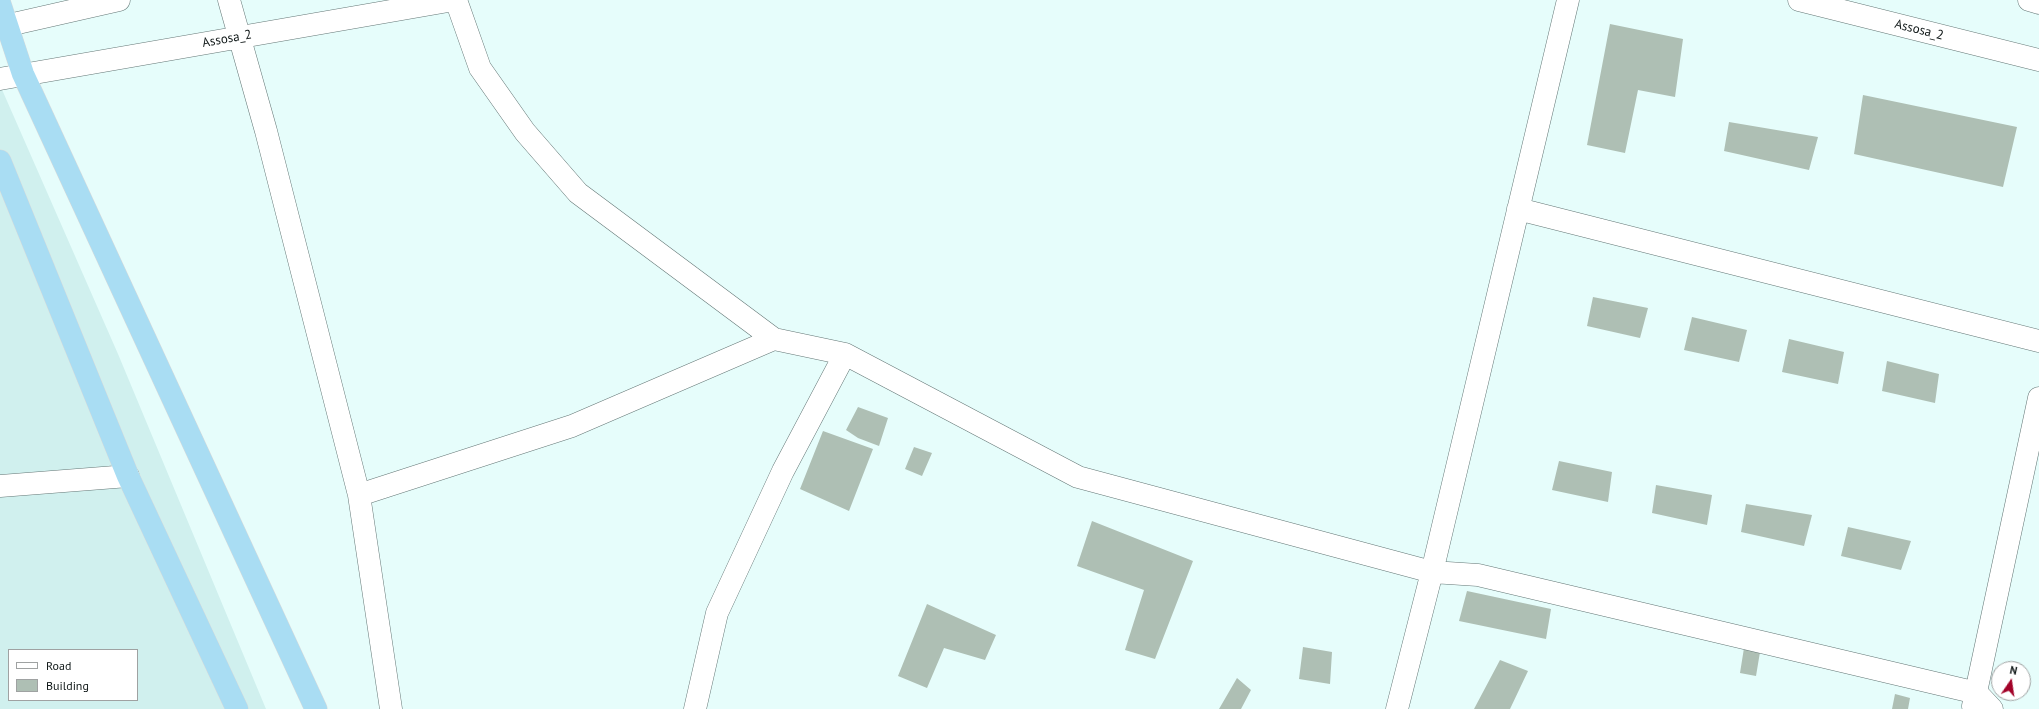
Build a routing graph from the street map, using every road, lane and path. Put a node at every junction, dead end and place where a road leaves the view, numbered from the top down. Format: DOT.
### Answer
graph roads {
  1 [pos="119,0"];
  2 [pos="229,0"];
  3 [pos="455,0"];
  4 [pos="1568,0"];
  5 [pos="1799,0"];
  6 [pos="2029,0"];
  7 [pos="2039,2"];
  8 [pos="0,4"];
  9 [pos="4,25"];
  10 [pos="239,37"];
  11 [pos="2039,60"];
  12 [pos="23,74"];
  13 [pos="0,79"];
  14 [pos="0,161"];
  15 [pos="1518,209"];
  16 [pos="774,339"];
  17 [pos="2039,341"];
  18 [pos="845,354"];
  19 [pos="2039,398"];
  20 [pos="128,476"];
  21 [pos="0,486"];
  22 [pos="359,495"];
  23 [pos="1432,572"];
  24 [pos="1975,701"];
  25 [pos="237,709"];
  26 [pos="316,709"];
  27 [pos="391,709"];
  28 [pos="695,709"];
  29 [pos="1397,709"];
  30 [pos="1992,709"];
  1 -- 9 [label="street"];
  2 -- 10 [label="street"];
  3 -- 10 [label="street, Assosa_2"];
  3 -- 16 [label="street"];
  4 -- 15 [label="street"];
  5 -- 11 [label="street, Assosa_2"];
  6 -- 7 [label="street"];
  8 -- 9 [label="highway"];
  9 -- 12 [label="highway"];
  10 -- 12 [label="street, Assosa_2"];
  10 -- 22 [label="street"];
  12 -- 13 [label="street, Assosa_2"];
  12 -- 26 [label="highway"];
  14 -- 20 [label="highway"];
  15 -- 17 [label="street"];
  15 -- 23 [label="street"];
  16 -- 18 [label="street"];
  16 -- 22 [label="street"];
  18 -- 23 [label="street"];
  18 -- 28 [label="street"];
  19 -- 24 [label="street"];
  20 -- 21 [label="street"];
  20 -- 25 [label="highway"];
  22 -- 27 [label="street"];
  23 -- 24 [label="street"];
  23 -- 29 [label="street"];
  24 -- 30 [label="street"];
}
